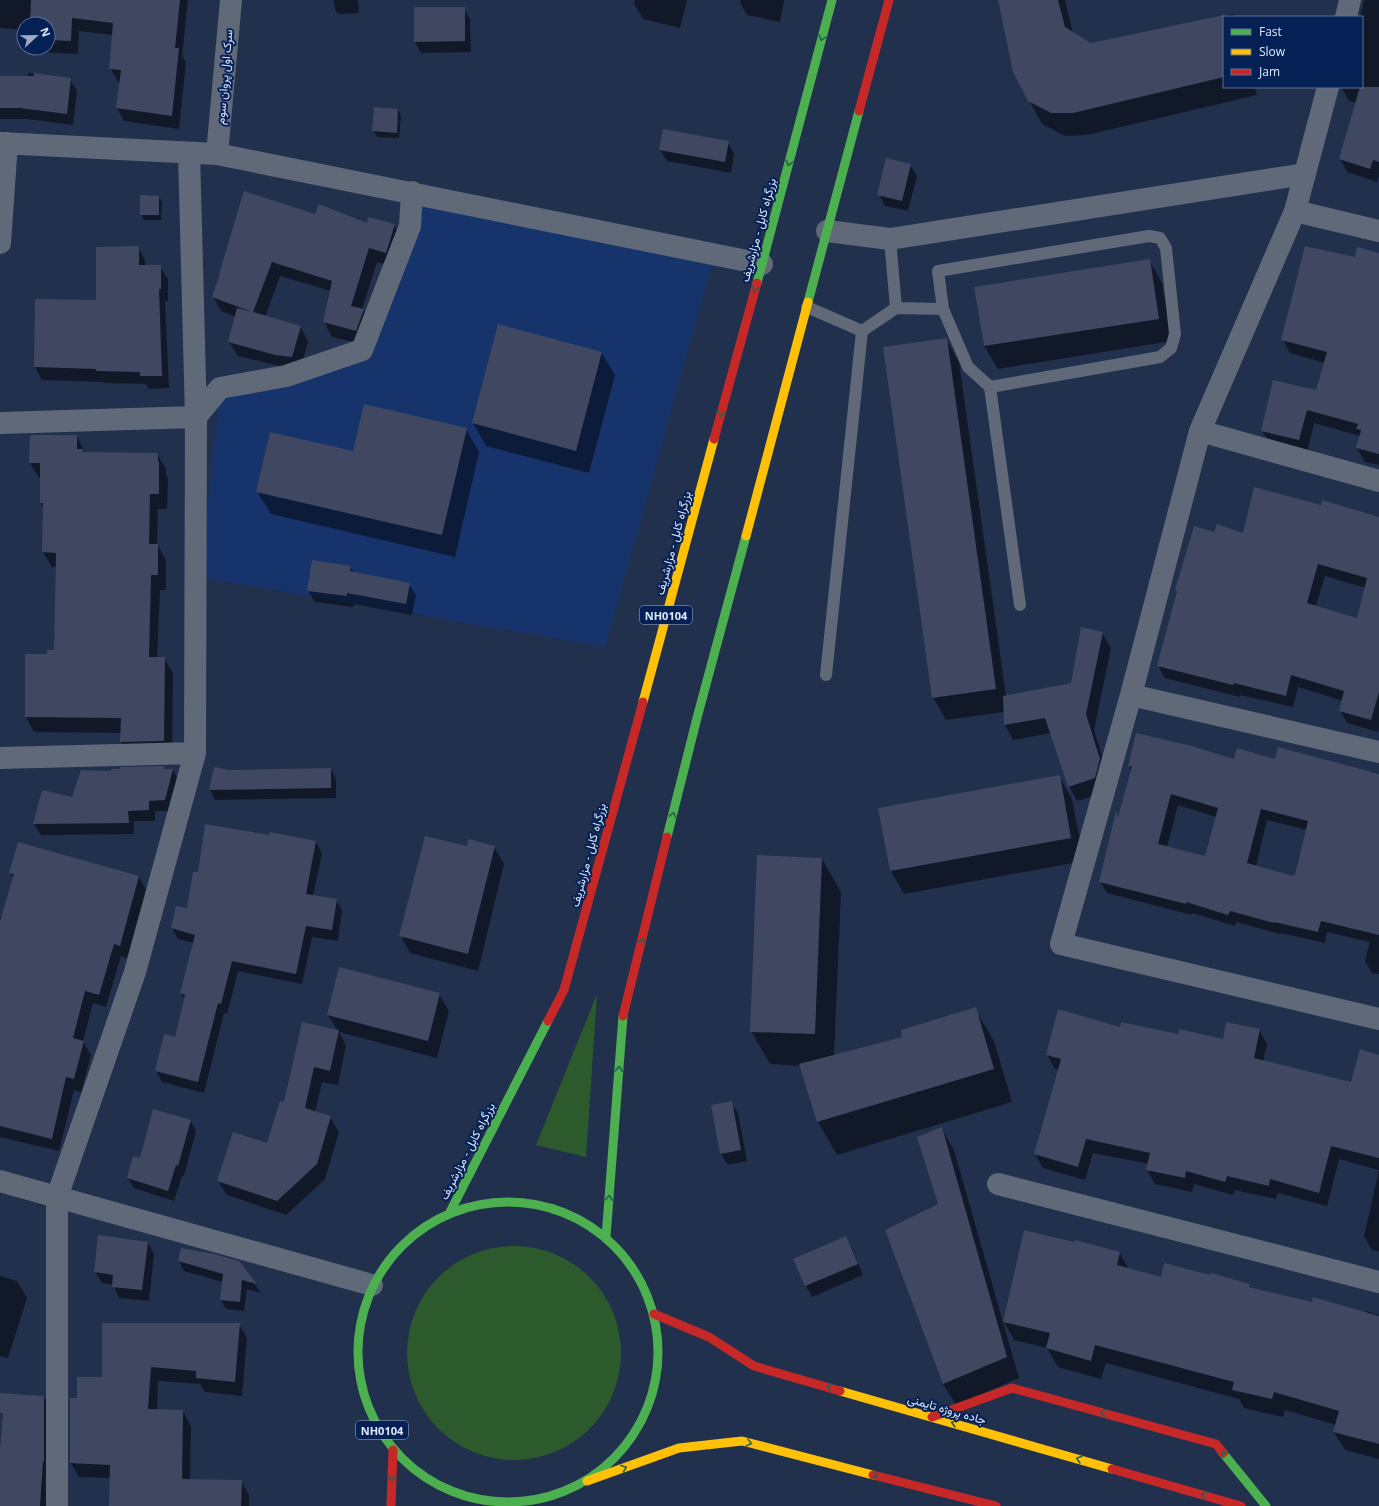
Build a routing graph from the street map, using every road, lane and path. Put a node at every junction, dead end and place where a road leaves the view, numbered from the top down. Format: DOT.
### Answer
graph roads {
  1 [pos="231,0"];
  2 [pos="832,0"];
  3 [pos="889,0"];
  4 [pos="1350,0"];
  5 [pos="1346,16"];
  6 [pos="1328,88"];
  7 [pos="4,143"];
  8 [pos="189,153"];
  9 [pos="217,154"];
  10 [pos="1305,174"];
  11 [pos="412,192"];
  12 [pos="1295,211"];
  13 [pos="827,231"];
  14 [pos="1379,231"];
  15 [pos="890,239"];
  16 [pos="0,243"];
  17 [pos="762,264"];
  18 [pos="807,308"];
  19 [pos="896,308"];
  20 [pos="943,309"];
  21 [pos="862,331"];
  22 [pos="990,387"];
  23 [pos="196,417"];
  24 [pos="0,423"];
  25 [pos="1200,431"];
  26 [pos="1379,480"];
  27 [pos="1020,605"];
  28 [pos="826,675"];
  29 [pos="1131,695"];
  30 [pos="1379,752"];
  31 [pos="195,753"];
  32 [pos="0,758"];
  33 [pos="1379,1019"];
  34 [pos="0,1181"];
  35 [pos="998,1184"];
  36 [pos="57,1197"];
  37 [pos="450,1212"];
  38 [pos="606,1237"];
  39 [pos="1379,1282"];
  40 [pos="372,1285"];
  41 [pos="654,1314"];
  42 [pos="932,1417"];
  43 [pos="394,1450"];
  44 [pos="587,1482"];
  45 [pos="926,1488"];
  46 [pos="941,1502"];
  47 [pos="541,1503"];
  48 [pos="57,1506"];
  49 [pos="391,1506"];
  50 [pos="996,1506"];
  51 [pos="1241,1506"];
  52 [pos="1266,1506"];
  1 -- 9 [label="street, سرک اول پروان سوم"];
  2 -- 17 [label="main road, بزرگراه کابل - مزارشریف / NH0104, one-way"];
  3 -- 13 [label="main road"];
  4 -- 5 [label="street"];
  6 -- 10 [label="street"];
  7 -- 8 [label="street"];
  7 -- 16 [label="street"];
  8 -- 9 [label="street"];
  8 -- 23 [label="street"];
  9 -- 11 [label="street"];
  10 -- 12 [label="street"];
  10 -- 15 [label="street"];
  11 -- 17 [label="street"];
  11 -- 23 [label="street"];
  12 -- 14 [label="street"];
  12 -- 25 [label="street"];
  13 -- 15 [label="street"];
  13 -- 18 [label="main road"];
  15 -- 19 [label="lane"];
  17 -- 37 [label="main road, بزرگراه کابل - مزارشریف / NH0104, one-way"];
  18 -- 21 [label="lane"];
  38 -- 18 [label="main road, one-way"];
  19 -- 20 [label="lane"];
  19 -- 21 [label="lane"];
  20 -- 22 [label="lane"];
  20 -- 22 [label="lane"];
  21 -- 28 [label="lane"];
  22 -- 27 [label="lane"];
  23 -- 24 [label="street"];
  23 -- 31 [label="street"];
  25 -- 26 [label="street"];
  25 -- 29 [label="street"];
  29 -- 30 [label="street"];
  29 -- 33 [label="street"];
  31 -- 32 [label="street"];
  31 -- 36 [label="street"];
  34 -- 36 [label="street"];
  35 -- 39 [label="street"];
  36 -- 40 [label="street"];
  36 -- 48 [label="street"];
  37 -- 38 [label="main road, NH0104"];
  37 -- 40 [label="main road, NH0104"];
  38 -- 41 [label="main road, NH0104"];
  40 -- 43 [label="main road, NH0104"];
  42 -- 41 [label="main road, جاده پروژه تایمنی, one-way"];
  41 -- 44 [label="main road, NH0104"];
  51 -- 42 [label="main road, جاده پروژه تایمنی, one-way"];
  52 -- 42 [label="main road, one-way"];
  43 -- 47 [label="main road, NH0104"];
  43 -- 49 [label="main road, NH0104, one-way"];
  44 -- 45 [label="main road, one-way"];
  44 -- 47 [label="main road, NH0104"];
  45 -- 46 [label="main road"];
  45 -- 50 [label="main road"];
}
